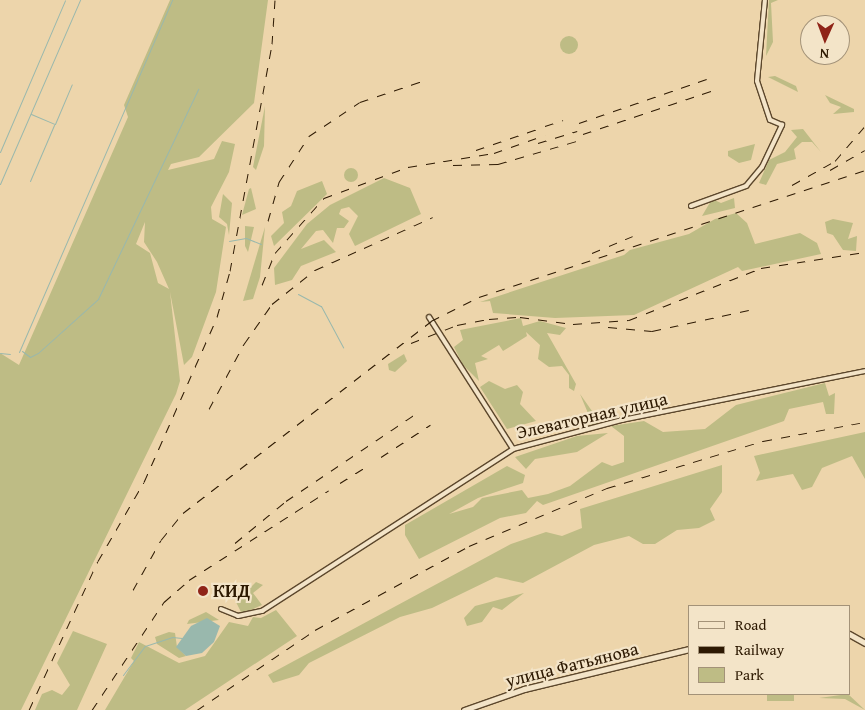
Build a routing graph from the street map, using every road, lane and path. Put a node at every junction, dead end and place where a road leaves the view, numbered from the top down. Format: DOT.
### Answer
graph roads {
  1 [pos="765,0"];
  2 [pos="692,206"];
  3 [pos="429,317"];
  4 [pos="865,371"];
  5 [pos="513,449"];
  6 [pos="221,609"];
  7 [pos="850,635"];
  8 [pos="865,643"];
  9 [pos="688,648"];
  10 [pos="464,710"];
  1 -- 2 [label="street"];
  3 -- 5 [label="street"];
  4 -- 5 [label="street, Элеваторная улица"];
  5 -- 6 [label="street, Элеваторная улица"];
  7 -- 8 [label="street"];
  9 -- 10 [label="street, улица Фатьянова"];
}
